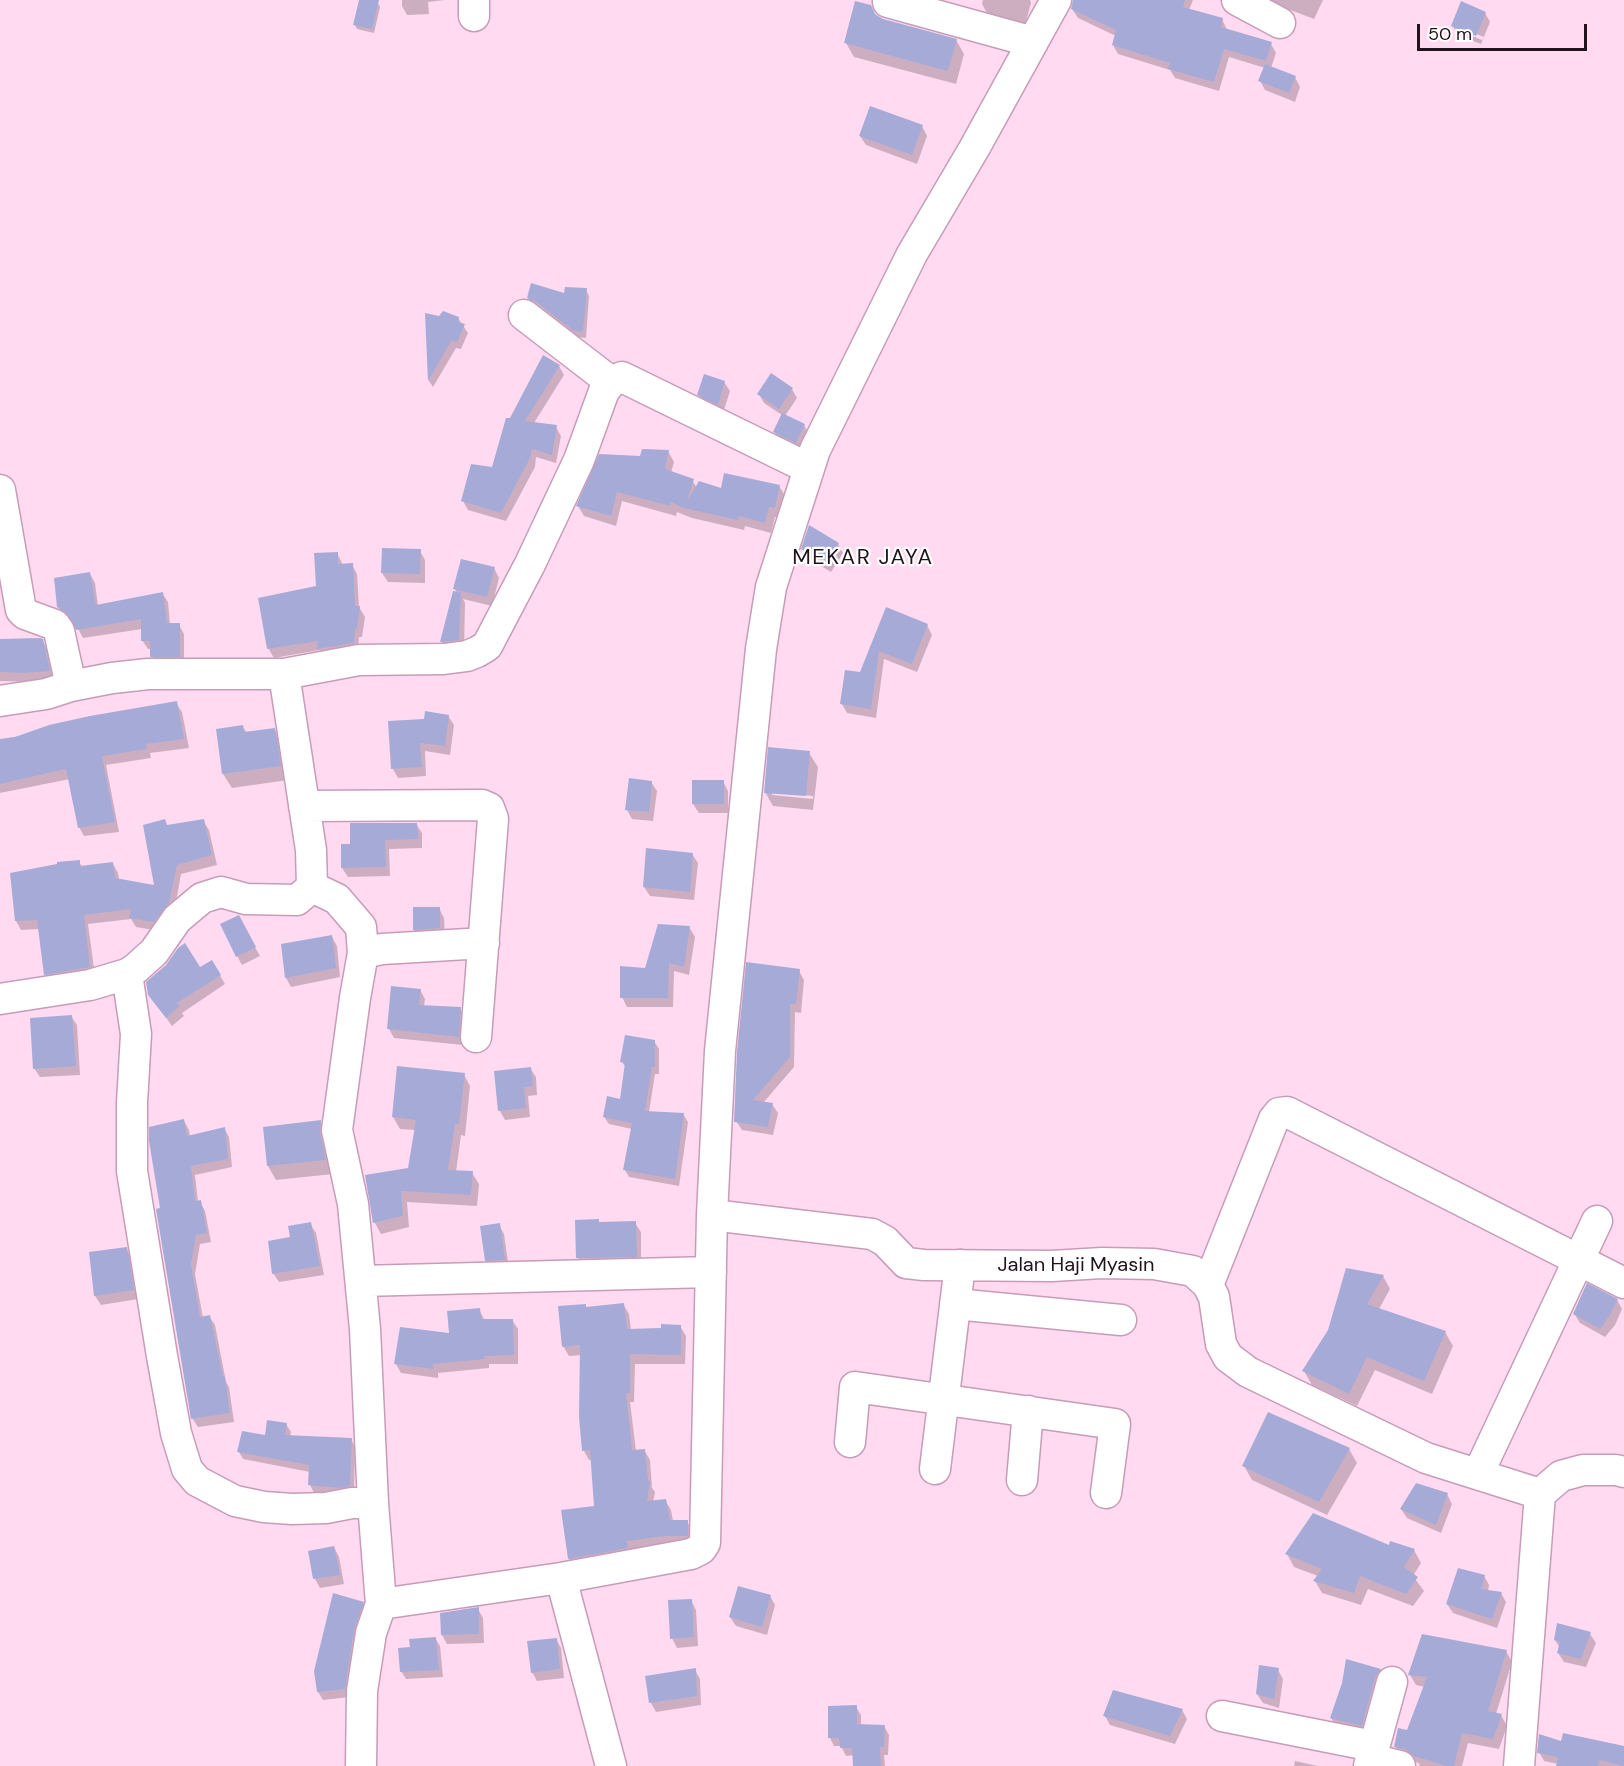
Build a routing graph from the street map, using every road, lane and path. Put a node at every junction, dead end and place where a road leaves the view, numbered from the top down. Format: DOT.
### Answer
graph roads {
  1 [pos="1056,0"];
  2 [pos="1237,0"];
  3 [pos="888,2"];
  4 [pos="1280,23"];
  5 [pos="1033,42"];
  6 [pos="524,315"];
  7 [pos="611,382"];
  8 [pos="808,468"];
  9 [pos="0,490"];
  10 [pos="284,674"];
  11 [pos="71,686"];
  12 [pos="0,701"];
  13 [pos="304,806"];
  14 [pos="312,887"];
  15 [pos="484,943"];
  16 [pos="363,953"];
  17 [pos="127,974"];
  18 [pos="0,999"];
  19 [pos="476,1037"];
  20 [pos="712,1215"];
  21 [pos="1597,1221"];
  22 [pos="1579,1261"];
  23 [pos="960,1265"];
  24 [pos="711,1272"];
  25 [pos="361,1281"];
  26 [pos="1624,1283"];
  27 [pos="1208,1285"];
  28 [pos="955,1304"];
  29 [pos="1120,1320"];
  30 [pos="944,1400"];
  31 [pos="1028,1412"];
  32 [pos="850,1442"];
  33 [pos="935,1469"];
  34 [pos="1624,1472"];
  35 [pos="1478,1474"];
  36 [pos="1022,1480"];
  37 [pos="1106,1493"];
  38 [pos="1540,1494"];
  39 [pos="373,1503"];
  40 [pos="561,1578"];
  41 [pos="381,1604"];
  42 [pos="1392,1682"];
  43 [pos="1222,1716"];
  44 [pos="1371,1757"];
  45 [pos="361,1766"];
  46 [pos="611,1766"];
  47 [pos="1400,1766"];
  48 [pos="1519,1766"];
  1 -- 5 [label="street"];
  2 -- 4 [label="street"];
  3 -- 5 [label="street"];
  5 -- 8 [label="street"];
  6 -- 7 [label="street"];
  7 -- 8 [label="street"];
  7 -- 10 [label="street"];
  8 -- 20 [label="street"];
  9 -- 11 [label="street"];
  10 -- 11 [label="street"];
  10 -- 13 [label="street"];
  11 -- 12 [label="street"];
  13 -- 14 [label="street"];
  13 -- 15 [label="street"];
  14 -- 16 [label="street"];
  14 -- 17 [label="street"];
  15 -- 16 [label="street"];
  15 -- 19 [label="street"];
  16 -- 25 [label="street"];
  17 -- 18 [label="street"];
  17 -- 39 [label="street"];
  20 -- 23 [label="street, Jalan Haji Myasin"];
  20 -- 24 [label="street"];
  21 -- 22 [label="street"];
  22 -- 26 [label="street"];
  22 -- 27 [label="street"];
  22 -- 35 [label="street"];
  23 -- 27 [label="street, Jalan Haji Myasin"];
  23 -- 28 [label="street"];
  24 -- 25 [label="street"];
  24 -- 40 [label="street"];
  25 -- 39 [label="street"];
  27 -- 35 [label="street"];
  28 -- 29 [label="street"];
  28 -- 30 [label="street"];
  30 -- 31 [label="street"];
  30 -- 32 [label="street"];
  30 -- 33 [label="street"];
  31 -- 36 [label="street"];
  31 -- 37 [label="street"];
  34 -- 38 [label="street"];
  35 -- 38 [label="street"];
  38 -- 48 [label="street"];
  39 -- 41 [label="street"];
  40 -- 41 [label="street"];
  40 -- 46 [label="street"];
  41 -- 45 [label="street"];
  42 -- 44 [label="street"];
  43 -- 44 [label="street"];
  44 -- 47 [label="street"];
}
